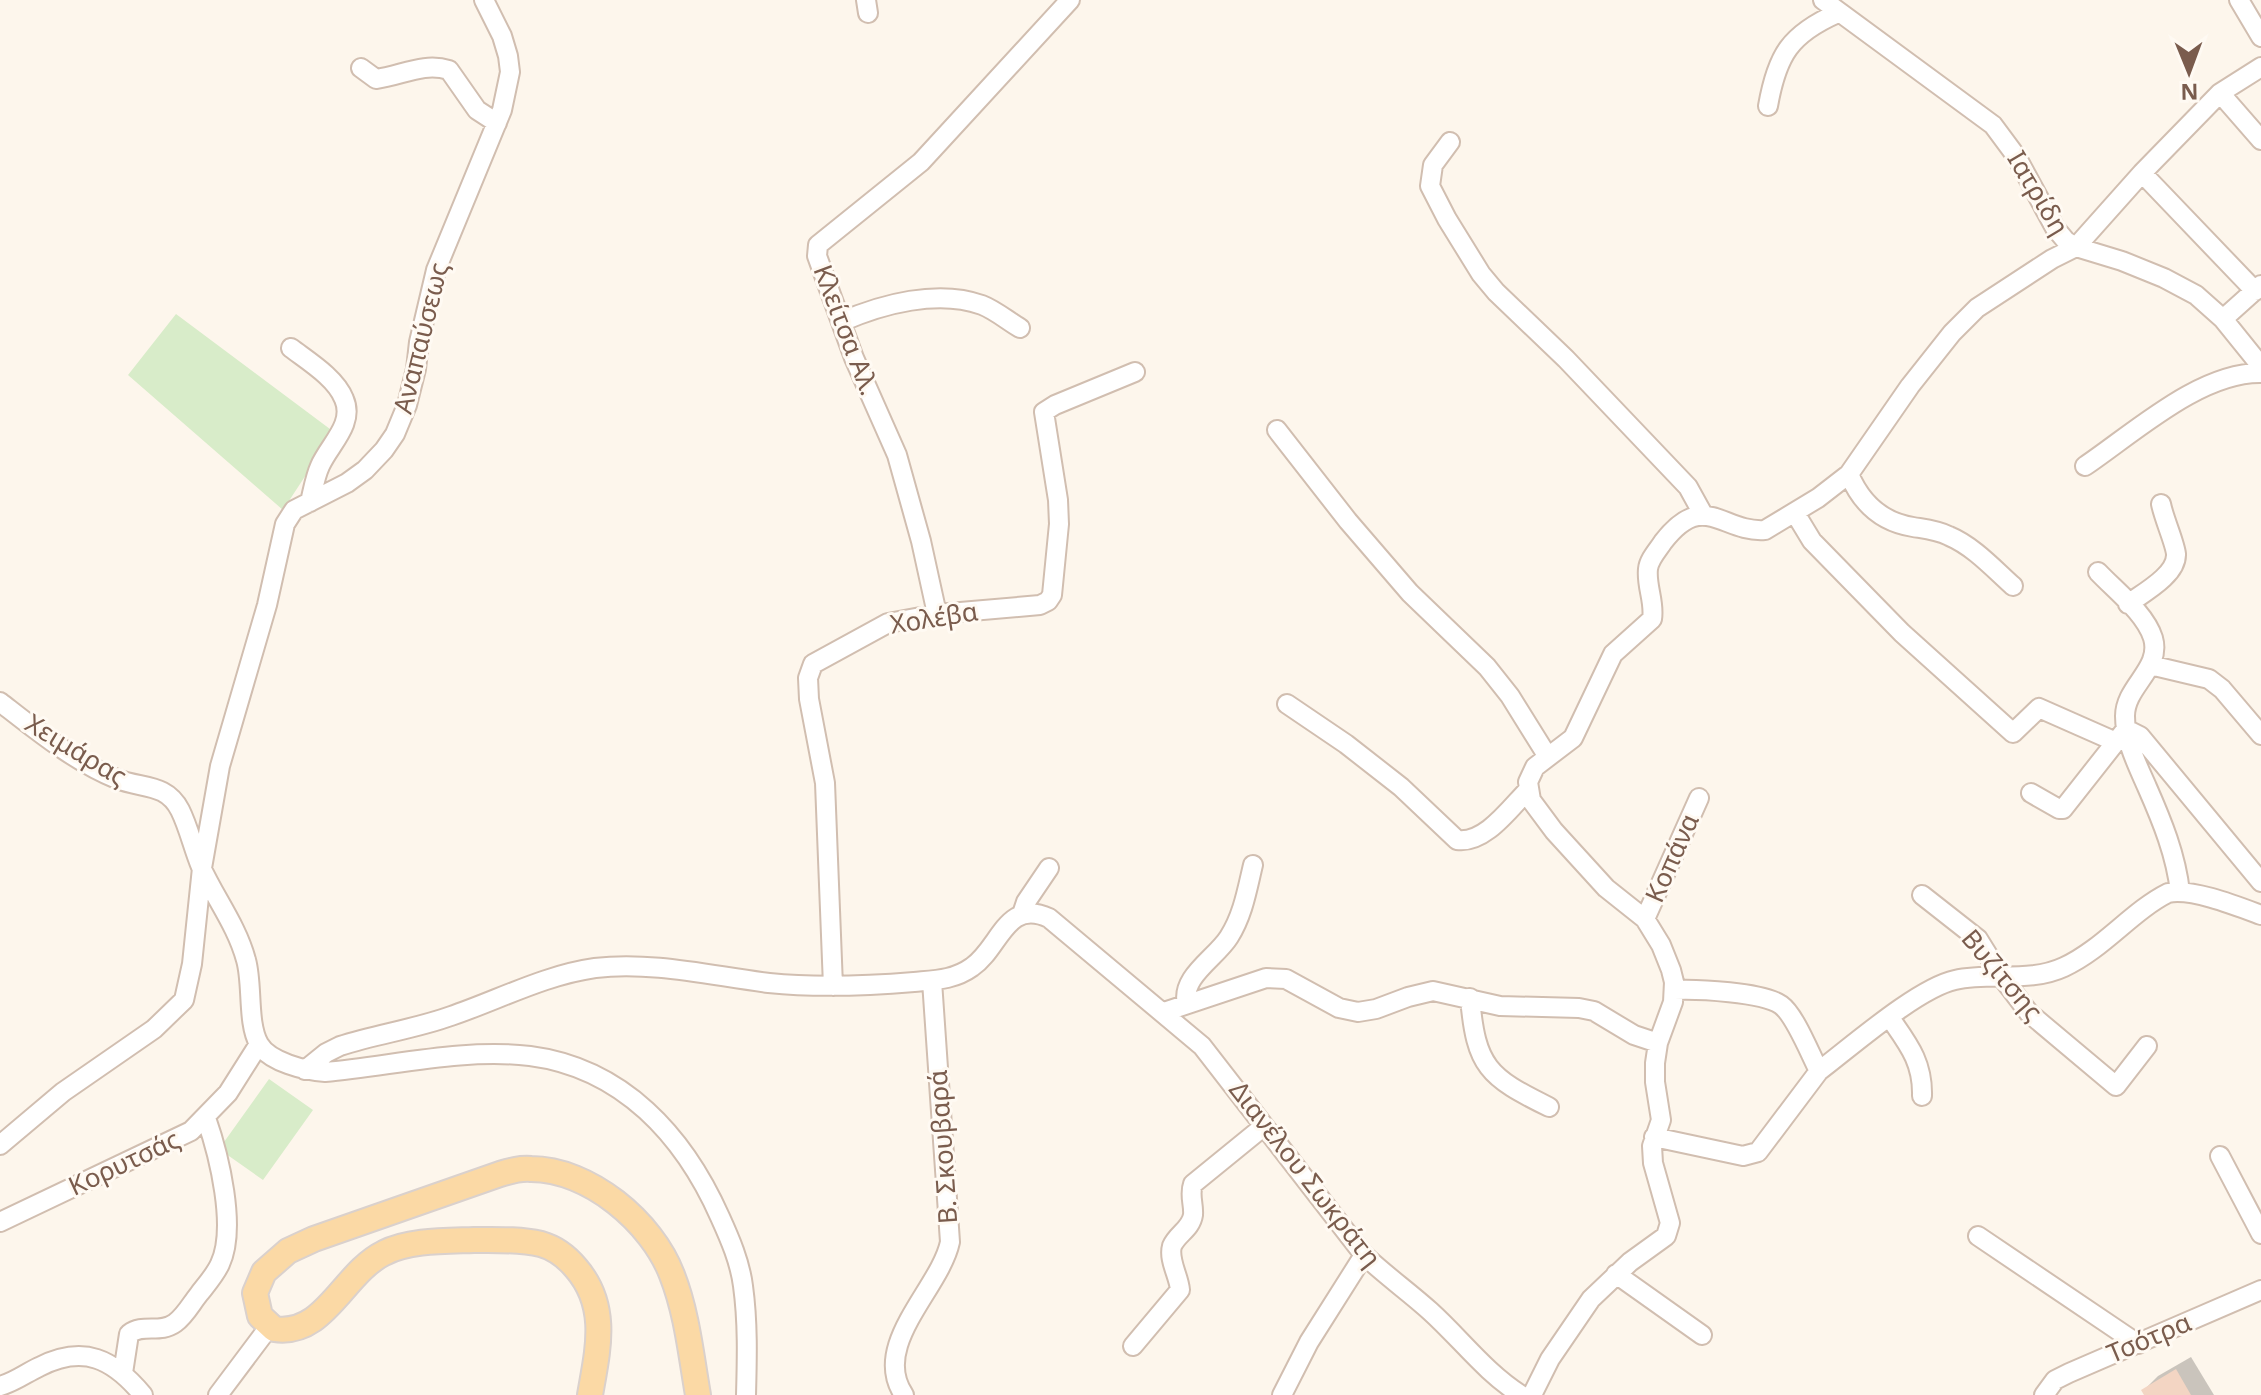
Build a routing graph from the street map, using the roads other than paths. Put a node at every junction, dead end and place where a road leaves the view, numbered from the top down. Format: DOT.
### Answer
graph roads {
  1 [pos="484,0"];
  2 [pos="1070,0"];
  3 [pos="1823,0"];
  4 [pos="2239,0"];
  5 [pos="1838,13"];
  6 [pos="2261,37"];
  7 [pos="2261,67"];
  8 [pos="361,68"];
  9 [pos="2220,93"];
  10 [pos="1768,106"];
  11 [pos="497,123"];
  12 [pos="2261,140"];
  13 [pos="1450,142"];
  14 [pos="2142,173"];
  15 [pos="2076,247"];
  16 [pos="2258,288"];
  17 [pos="2223,319"];
  18 [pos="841,322"];
  19 [pos="1020,328"];
  20 [pos="291,348"];
  21 [pos="2261,366"];
  22 [pos="1135,372"];
  23 [pos="2261,373"];
  24 [pos="1277,430"];
  25 [pos="2085,466"];
  26 [pos="1849,474"];
  27 [pos="310,502"];
  28 [pos="2161,504"];
  29 [pos="1795,513"];
  30 [pos="1704,516"];
  31 [pos="2098,572"];
  32 [pos="2013,586"];
  33 [pos="2128,604"];
  34 [pos="937,614"];
  35 [pos="2150,665"];
  36 [pos="0,702"];
  37 [pos="1287,704"];
  38 [pos="2261,735"];
  39 [pos="2121,736"];
  40 [pos="1548,757"];
  41 [pos="1528,790"];
  42 [pos="2031,793"];
  43 [pos="1699,798"];
  44 [pos="1253,865"];
  45 [pos="202,868"];
  46 [pos="1049,868"];
  47 [pos="2261,882"];
  48 [pos="2180,892"];
  49 [pos="1922,895"];
  50 [pos="1022,914"];
  51 [pos="2261,915"];
  52 [pos="1645,919"];
  53 [pos="2001,976"];
  54 [pos="932,981"];
  55 [pos="833,986"];
  56 [pos="1674,990"];
  57 [pos="1470,998"];
  58 [pos="1187,1004"];
  59 [pos="1164,1012"];
  60 [pos="1890,1018"];
  61 [pos="1658,1043"];
  62 [pos="259,1044"];
  63 [pos="2147,1046"];
  64 [pos="305,1070"];
  65 [pos="1819,1071"];
  66 [pos="1922,1096"];
  67 [pos="1549,1107"];
  68 [pos="206,1118"];
  69 [pos="1263,1127"];
  70 [pos="1654,1137"];
  71 [pos="0,1145"];
  72 [pos="2220,1156"];
  73 [pos="0,1222"];
  74 [pos="2261,1234"];
  75 [pos="1978,1236"];
  76 [pos="1364,1255"];
  77 [pos="1616,1274"];
  78 [pos="2261,1290"];
  79 [pos="269,1327"];
  80 [pos="1702,1335"];
  81 [pos="2138,1344"];
  82 [pos="1133,1346"];
  83 [pos="123,1373"];
  84 [pos="0,1386"];
  85 [pos="143,1395"];
  86 [pos="218,1395"];
  87 [pos="590,1395"];
  88 [pos="698,1395"];
  89 [pos="746,1395"];
  90 [pos="904,1395"];
  91 [pos="1282,1395"];
  92 [pos="1521,1395"];
  93 [pos="1532,1395"];
  94 [pos="2044,1395"];
  1 -- 11 [label="street, Αναπαύσεως"];
  2 -- 18 [label="street, Κλείτσα Αλ."];
  3 -- 5 [label="street, Ιατρίδη"];
  4 -- 6 [label="street"];
  5 -- 10 [label="street"];
  5 -- 15 [label="street, Ιατρίδη"];
  7 -- 9 [label="street"];
  8 -- 11 [label="street"];
  9 -- 12 [label="street"];
  9 -- 14 [label="street"];
  11 -- 27 [label="street, Αναπαύσεως"];
  13 -- 30 [label="street"];
  14 -- 15 [label="street"];
  14 -- 16 [label="street"];
  15 -- 17 [label="street, Ιατρίδη"];
  15 -- 26 [label="street"];
  16 -- 17 [label="street"];
  17 -- 21 [label="street, Ιατρίδη"];
  18 -- 19 [label="street"];
  18 -- 34 [label="street, Κλείτσα Αλ."];
  20 -- 27 [label="street"];
  22 -- 34 [label="street, Χολέβα"];
  23 -- 25 [label="street"];
  24 -- 40 [label="street"];
  26 -- 29 [label="street"];
  26 -- 32 [label="street"];
  27 -- 45 [label="street, Αναπαύσεως"];
  28 -- 33 [label="street"];
  29 -- 30 [label="street"];
  29 -- 39 [label="street"];
  30 -- 40 [label="street"];
  31 -- 33 [label="street"];
  33 -- 35 [label="street"];
  34 -- 55 [label="street, Χολέβα"];
  35 -- 38 [label="street"];
  35 -- 39 [label="street"];
  36 -- 45 [label="street, Χειμάρας"];
  37 -- 41 [label="street"];
  39 -- 42 [label="street"];
  39 -- 47 [label="street"];
  39 -- 48 [label="street"];
  40 -- 41 [label="street"];
  41 -- 52 [label="street"];
  43 -- 52 [label="street, Κοπάνα"];
  44 -- 58 [label="street"];
  45 -- 62 [label="street, Χειμάρας"];
  45 -- 71 [label="street, Αναπαύσεως"];
  46 -- 50 [label="street"];
  48 -- 51 [label="street"];
  48 -- 53 [label="street"];
  49 -- 53 [label="street, Βυζίτσης"];
  50 -- 54 [label="street"];
  50 -- 59 [label="street, Διανέλου Σωκράτη"];
  52 -- 56 [label="street"];
  53 -- 60 [label="street"];
  53 -- 63 [label="street, Βυζίτσης"];
  54 -- 55 [label="street"];
  54 -- 90 [label="street, Β. Σκουβαρά"];
  55 -- 64 [label="street"];
  56 -- 61 [label="street"];
  56 -- 65 [label="street"];
  57 -- 58 [label="street"];
  57 -- 61 [label="street"];
  57 -- 67 [label="street"];
  58 -- 59 [label="street"];
  59 -- 69 [label="street, Διανέλου Σωκράτη"];
  60 -- 65 [label="street"];
  60 -- 66 [label="street"];
  61 -- 70 [label="street"];
  62 -- 64 [label="street"];
  62 -- 68 [label="street, Κορυτσάς"];
  64 -- 89 [label="street"];
  65 -- 70 [label="street"];
  68 -- 73 [label="street, Κορυτσάς"];
  68 -- 83 [label="street"];
  69 -- 76 [label="street, Διανέλου Σωκράτη"];
  69 -- 82 [label="street"];
  70 -- 77 [label="street"];
  72 -- 74 [label="street"];
  75 -- 81 [label="street"];
  76 -- 91 [label="street"];
  76 -- 92 [label="street, Διανέλου Σωκράτη"];
  77 -- 80 [label="street"];
  77 -- 93 [label="street"];
  78 -- 81 [label="street, Τσότρα"];
  79 -- 86 [label="street"];
  79 -- 87 [label="main road"];
  79 -- 88 [label="main road"];
  81 -- 94 [label="street, Τσότρα"];
  83 -- 84 [label="street"];
  83 -- 85 [label="street"];
}
